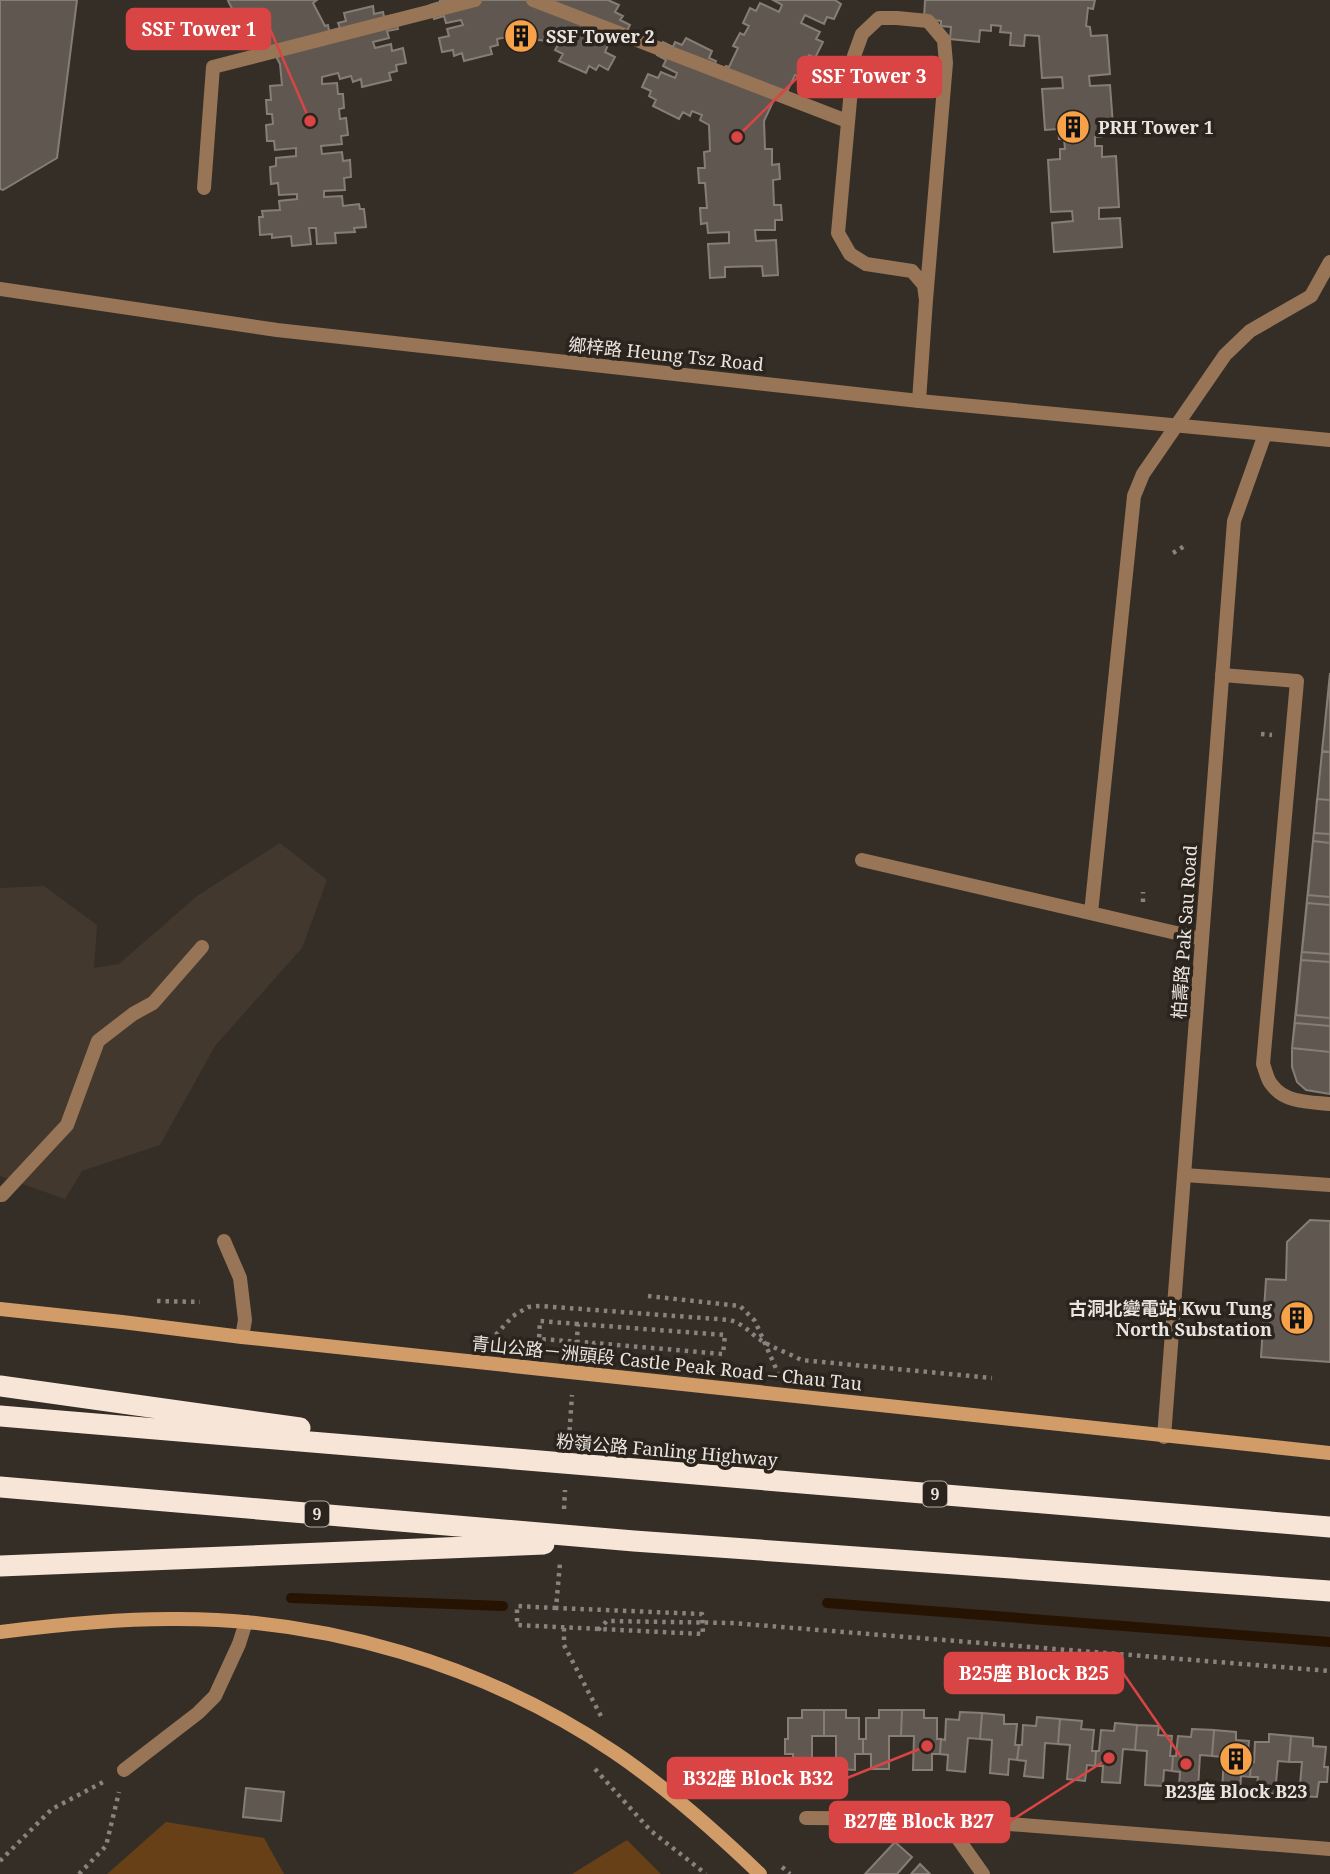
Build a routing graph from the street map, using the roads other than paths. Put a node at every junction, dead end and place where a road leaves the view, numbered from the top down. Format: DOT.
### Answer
graph roads {
  1 [pos="475,0"];
  2 [pos="533,0"];
  3 [pos="847,121"];
  4 [pos="204,188"];
  5 [pos="1330,262"];
  6 [pos="0,289"];
  7 [pos="926,300"];
  8 [pos="919,401"];
  9 [pos="1265,434"];
  10 [pos="1330,440"];
  11 [pos="1222,675"];
  12 [pos="862,860"];
  13 [pos="1091,914"];
  14 [pos="1202,939"];
  15 [pos="202,947"];
  16 [pos="1330,1104"];
  17 [pos="1184,1175"];
  18 [pos="1330,1185"];
  19 [pos="0,1195"];
  20 [pos="224,1241"];
  21 [pos="0,1309"];
  22 [pos="242,1337"];
  23 [pos="0,1387"];
  24 [pos="0,1416"];
  25 [pos="1164,1437"];
  26 [pos="1330,1453"];
  27 [pos="541,1462"];
  28 [pos="0,1487"];
  29 [pos="1330,1527"];
  30 [pos="634,1541"];
  31 [pos="0,1566"];
  32 [pos="1330,1591"];
  33 [pos="247,1622"];
  34 [pos="0,1632"];
  35 [pos="124,1770"];
  36 [pos="806,1818"];
  37 [pos="944,1819"];
  38 [pos="1330,1849"];
  39 [pos="760,1874"];
  40 [pos="983,1874"];
  1 -- 4 [label="street"];
  2 -- 3 [label="street"];
  3 -- 7 [label="street"];
  3 -- 7 [label="street"];
  5 -- 13 [label="street"];
  6 -- 8 [label="street, 鄉梓路 Heung Tsz Road"];
  7 -- 8 [label="street"];
  8 -- 9 [label="street, 鄉梓路 Heung Tsz Road"];
  9 -- 10 [label="street, 鄉梓路 Heung Tsz Road"];
  9 -- 11 [label="street, 柏壽路 Pak Sau Road"];
  11 -- 14 [label="street, 柏壽路 Pak Sau Road"];
  11 -- 16 [label="street"];
  12 -- 13 [label="street"];
  13 -- 14 [label="street"];
  14 -- 17 [label="street, 柏壽路 Pak Sau Road"];
  15 -- 19 [label="street"];
  17 -- 18 [label="street"];
  17 -- 25 [label="street, 柏壽路 Pak Sau Road"];
  20 -- 22 [label="street"];
  21 -- 22 [label="main road, 青山公路－洲頭段 Castle Peak Road – Chau Tau"];
  22 -- 25 [label="main road, 青山公路－洲頭段 Castle Peak Road – Chau Tau"];
  23 -- 27 [label="highway"];
  24 -- 27 [label="highway, 粉嶺公路 Fanling Highway / 9"];
  25 -- 26 [label="main road, 青山公路－洲頭段 Castle Peak Road – Chau Tau"];
  27 -- 29 [label="highway, 粉嶺公路 Fanling Highway / 9"];
  28 -- 30 [label="highway, 9"];
  30 -- 31 [label="highway"];
  30 -- 32 [label="highway, 9"];
  33 -- 34 [label="main road"];
  33 -- 35 [label="street"];
  33 -- 39 [label="main road"];
  36 -- 37 [label="street"];
  37 -- 38 [label="street"];
  37 -- 40 [label="street"];
}
